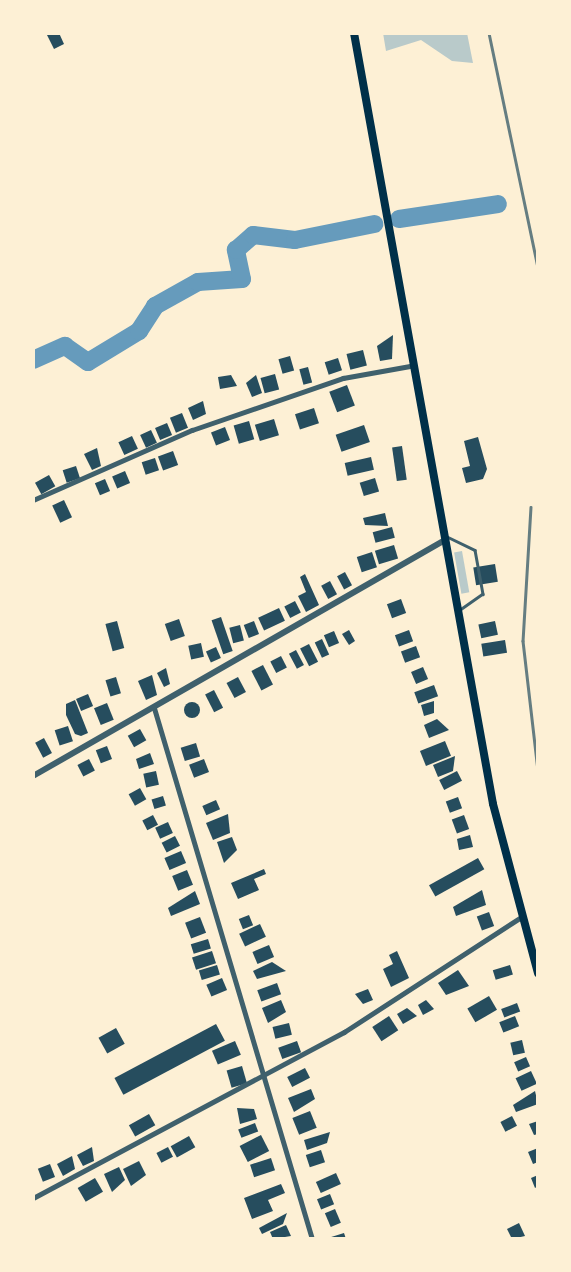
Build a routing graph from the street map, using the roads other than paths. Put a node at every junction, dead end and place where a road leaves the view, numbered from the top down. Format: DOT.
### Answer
graph roads {
  1 [pos="354,33"];
  2 [pos="410,366"];
  3 [pos="33,500"];
  4 [pos="443,537"];
  5 [pos="457,613"];
  6 [pos="154,708"];
  7 [pos="33,776"];
  8 [pos="521,918"];
  9 [pos="538,973"];
  10 [pos="264,1078"];
  11 [pos="33,1198"];
  12 [pos="312,1239"];
  1 -- 2 [label="main road"];
  2 -- 3 [label="street"];
  2 -- 4 [label="main road"];
  4 -- 5 [label="main road"];
  4 -- 5 [label="lane"];
  4 -- 6 [label="street"];
  5 -- 8 [label="main road"];
  6 -- 7 [label="street"];
  6 -- 10 [label="street"];
  8 -- 9 [label="main road"];
  8 -- 10 [label="street"];
  10 -- 11 [label="street"];
  10 -- 12 [label="street"];
}
